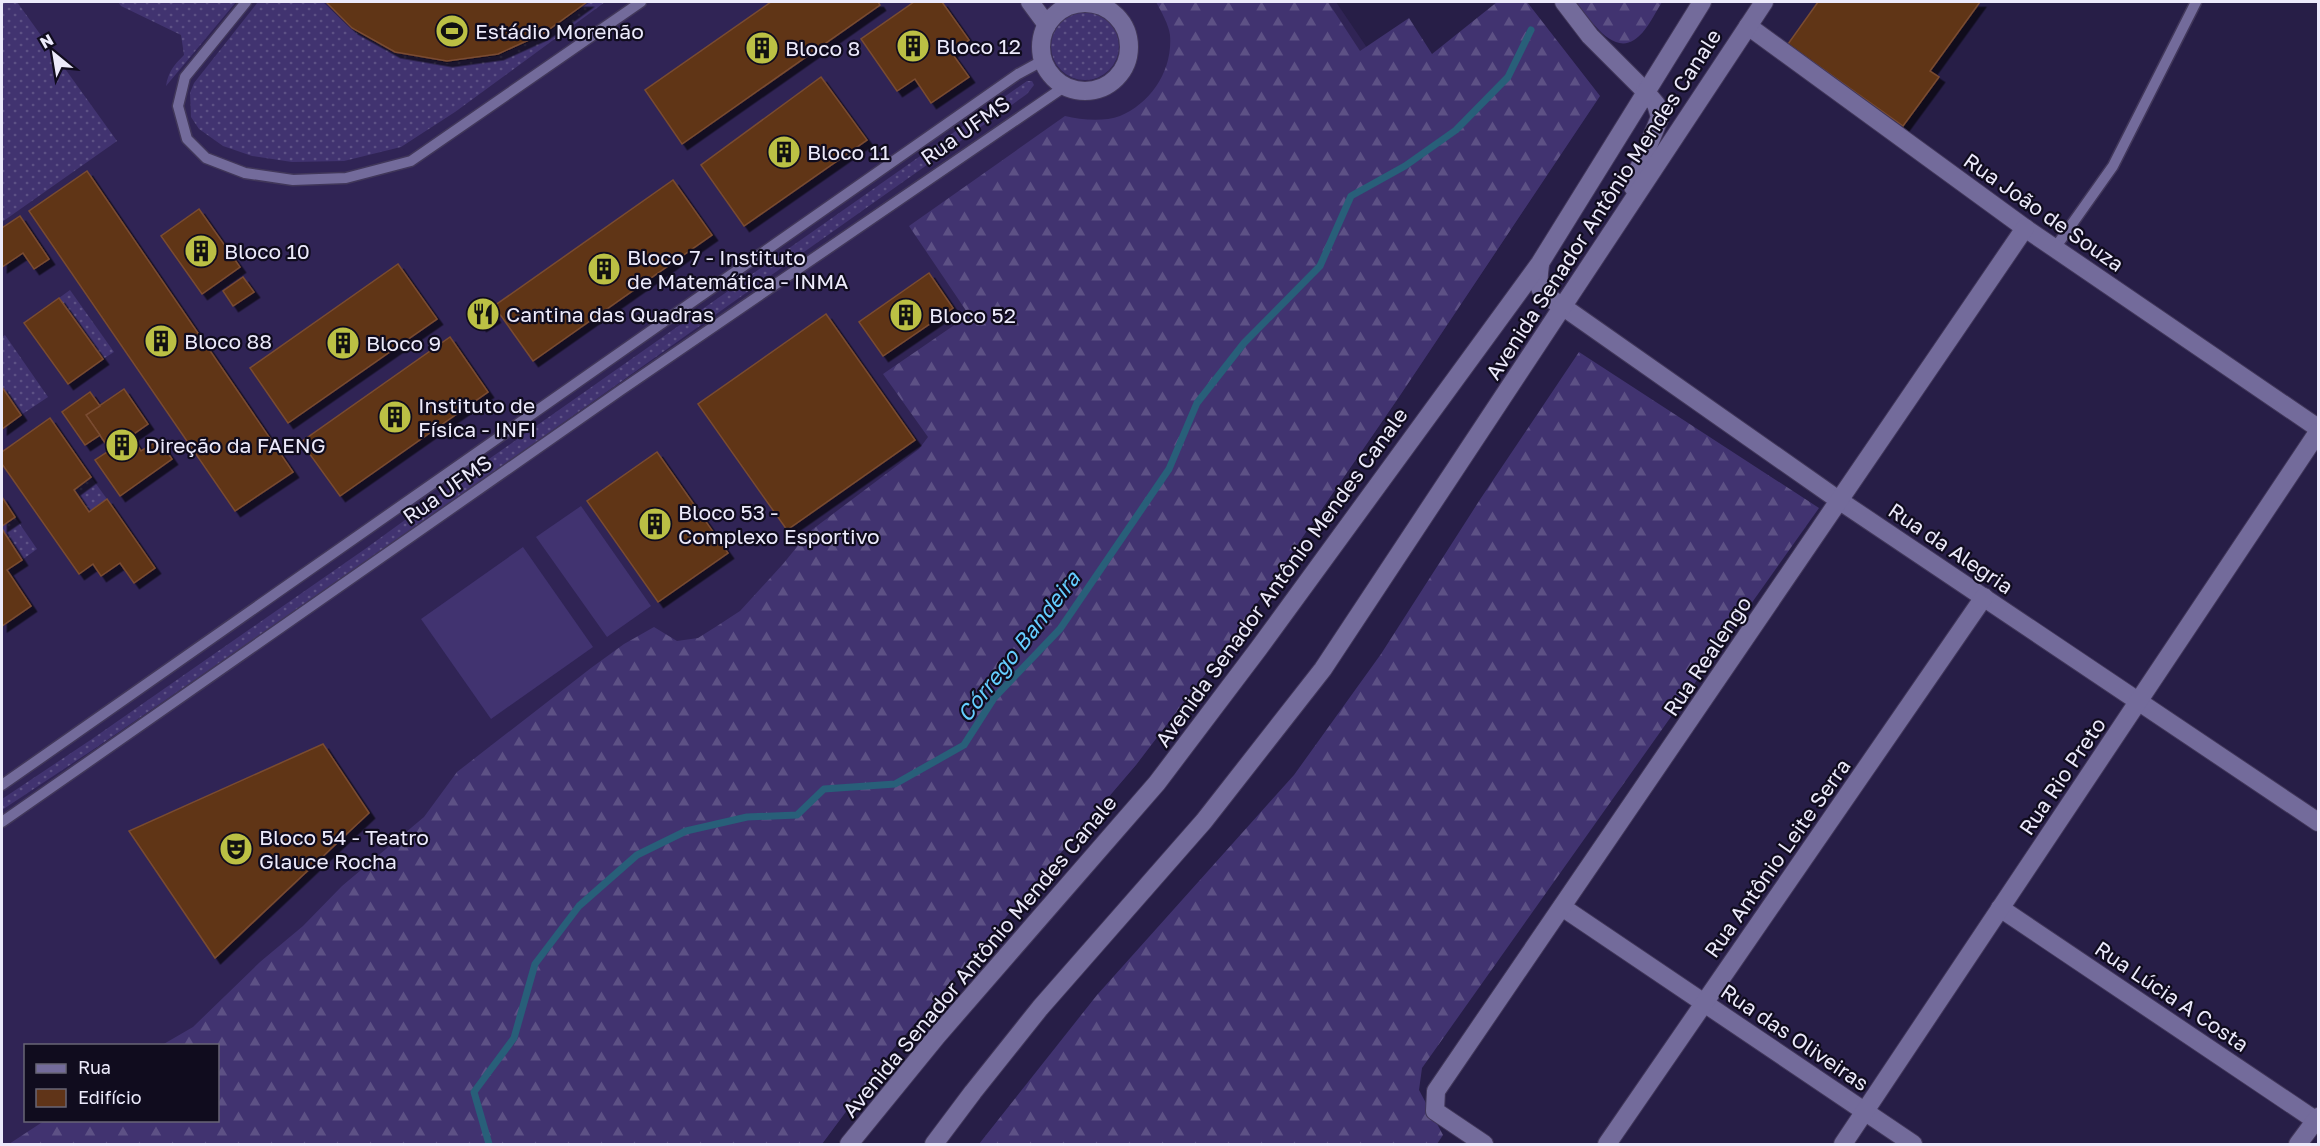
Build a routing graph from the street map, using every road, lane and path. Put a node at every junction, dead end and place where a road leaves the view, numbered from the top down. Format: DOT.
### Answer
graph roads {
  1 [pos="246,2"];
  2 [pos="641,2"];
  3 [pos="1030,2"];
  4 [pos="1082,2"];
  5 [pos="1564,2"];
  6 [pos="1702,2"];
  7 [pos="1764,2"];
  8 [pos="2196,2"];
  9 [pos="1047,25"];
  10 [pos="1748,26"];
  11 [pos="1042,61"];
  12 [pos="1064,87"];
  13 [pos="1645,91"];
  14 [pos="1629,204"];
  15 [pos="2025,228"];
  16 [pos="2055,248"];
  17 [pos="1540,263"];
  18 [pos="1562,306"];
  19 [pos="2319,430"];
  20 [pos="1840,501"];
  21 [pos="1984,597"];
  22 [pos="2139,702"];
  23 [pos="2,785"];
  24 [pos="2,822"];
  25 [pos="2319,822"];
  26 [pos="1562,907"];
  27 [pos="2000,908"];
  28 [pos="1705,1003"];
  29 [pos="1865,1112"];
  30 [pos="2318,1120"];
  31 [pos="849,1144"];
  32 [pos="934,1144"];
  33 [pos="1484,1144"];
  34 [pos="1607,1144"];
  35 [pos="1843,1144"];
  36 [pos="1913,1144"];
  37 [pos="2298,1144"];
  1 -- 2 [label="lane"];
  3 -- 9 [label="street"];
  4 -- 9 [label="street"];
  4 -- 12 [label="street"];
  5 -- 13 [label="street"];
  6 -- 13 [label="street, Avenida Senador Antônio Mendes Canale"];
  7 -- 10 [label="street, Avenida Senador Antônio Mendes Canale"];
  8 -- 16 [label="lane"];
  9 -- 11 [label="street"];
  10 -- 14 [label="street, Avenida Senador Antônio Mendes Canale"];
  10 -- 15 [label="street, Rua João de Souza"];
  11 -- 12 [label="street"];
  11 -- 23 [label="lane, Rua UFMS"];
  12 -- 24 [label="lane, Rua UFMS"];
  13 -- 14 [label="street"];
  13 -- 17 [label="street, Avenida Senador Antônio Mendes Canale"];
  14 -- 18 [label="street, Avenida Senador Antônio Mendes Canale"];
  15 -- 16 [label="street, Rua João de Souza"];
  15 -- 20 [label="street, Rua Realengo"];
  16 -- 19 [label="street, Rua João de Souza"];
  17 -- 18 [label="street, Rua da Alegria"];
  17 -- 31 [label="street, Avenida Senador Antônio Mendes Canale"];
  18 -- 20 [label="street, Rua da Alegria"];
  18 -- 32 [label="street, Avenida Senador Antônio Mendes Canale"];
  19 -- 22 [label="street, Rua Rio Preto"];
  20 -- 21 [label="street, Rua da Alegria"];
  20 -- 26 [label="street, Rua Realengo"];
  21 -- 22 [label="street, Rua da Alegria"];
  21 -- 28 [label="street, Rua Antônio Leite Serra"];
  22 -- 25 [label="street, Rua da Alegria"];
  22 -- 27 [label="street, Rua Rio Preto"];
  26 -- 28 [label="street, Rua das Oliveiras"];
  26 -- 33 [label="street, Rua Realengo"];
  27 -- 29 [label="street, Rua Rio Preto"];
  27 -- 30 [label="street, Rua Lúcia A Costa"];
  28 -- 29 [label="street, Rua das Oliveiras"];
  28 -- 34 [label="street, Rua Antônio Leite Serra"];
  29 -- 35 [label="street, Rua Rio Preto"];
  29 -- 36 [label="street, Rua das Oliveiras"];
  30 -- 37 [label="street"];
}
